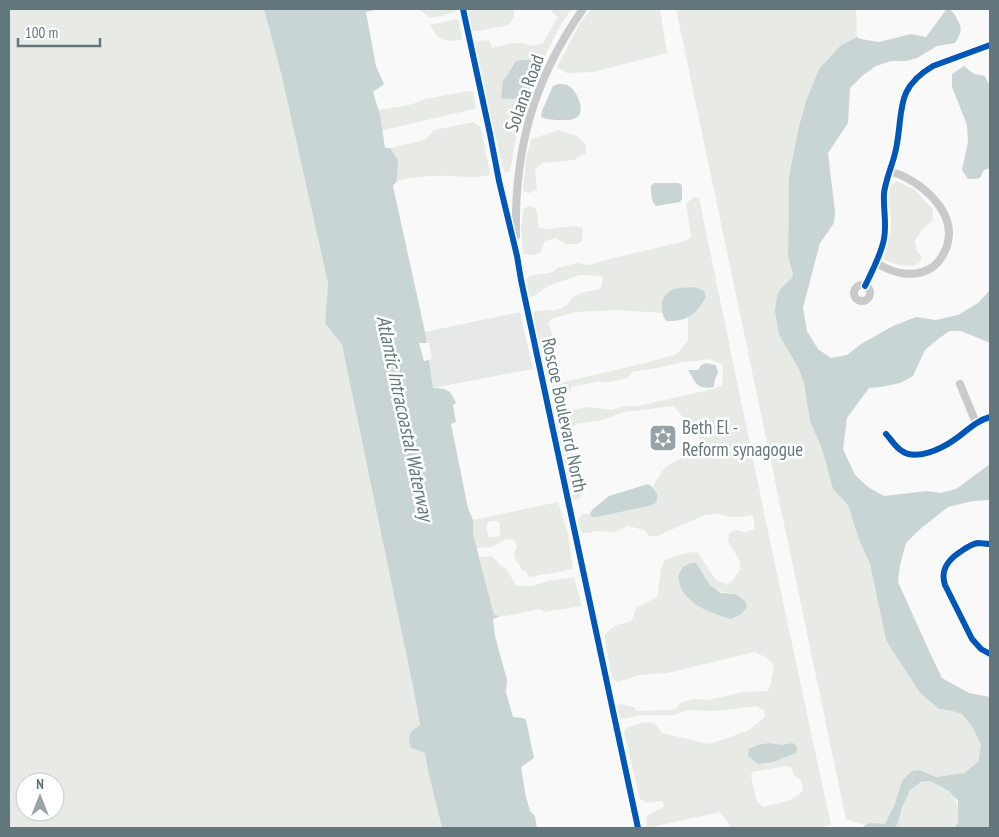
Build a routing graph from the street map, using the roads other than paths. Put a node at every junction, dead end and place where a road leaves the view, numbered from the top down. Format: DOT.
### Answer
graph roads {
  1 [pos="463,9"];
  2 [pos="583,9"];
  3 [pos="990,45"];
  4 [pos="889,171"];
  5 [pos="499,182"];
  6 [pos="516,200"];
  7 [pos="517,256"];
  8 [pos="876,263"];
  9 [pos="866,286"];
  10 [pos="960,384"];
  11 [pos="990,417"];
  12 [pos="976,423"];
  13 [pos="886,434"];
  14 [pos="990,544"];
  15 [pos="990,654"];
  16 [pos="638,828"];
  1 -- 5 [label="street, Roscoe Boulevard North"];
  2 -- 6 [label="street, Solana Road"];
  3 -- 4 [label="street"];
  4 -- 8 [label="street"];
  4 -- 8 [label="street"];
  5 -- 6 [label="street"];
  5 -- 7 [label="street, Roscoe Boulevard North"];
  6 -- 7 [label="street, Solana Road"];
  7 -- 16 [label="street, Roscoe Boulevard North"];
  8 -- 9 [label="street"];
  10 -- 12 [label="street"];
  11 -- 12 [label="street"];
  12 -- 13 [label="street"];
  14 -- 15 [label="street"];
}
